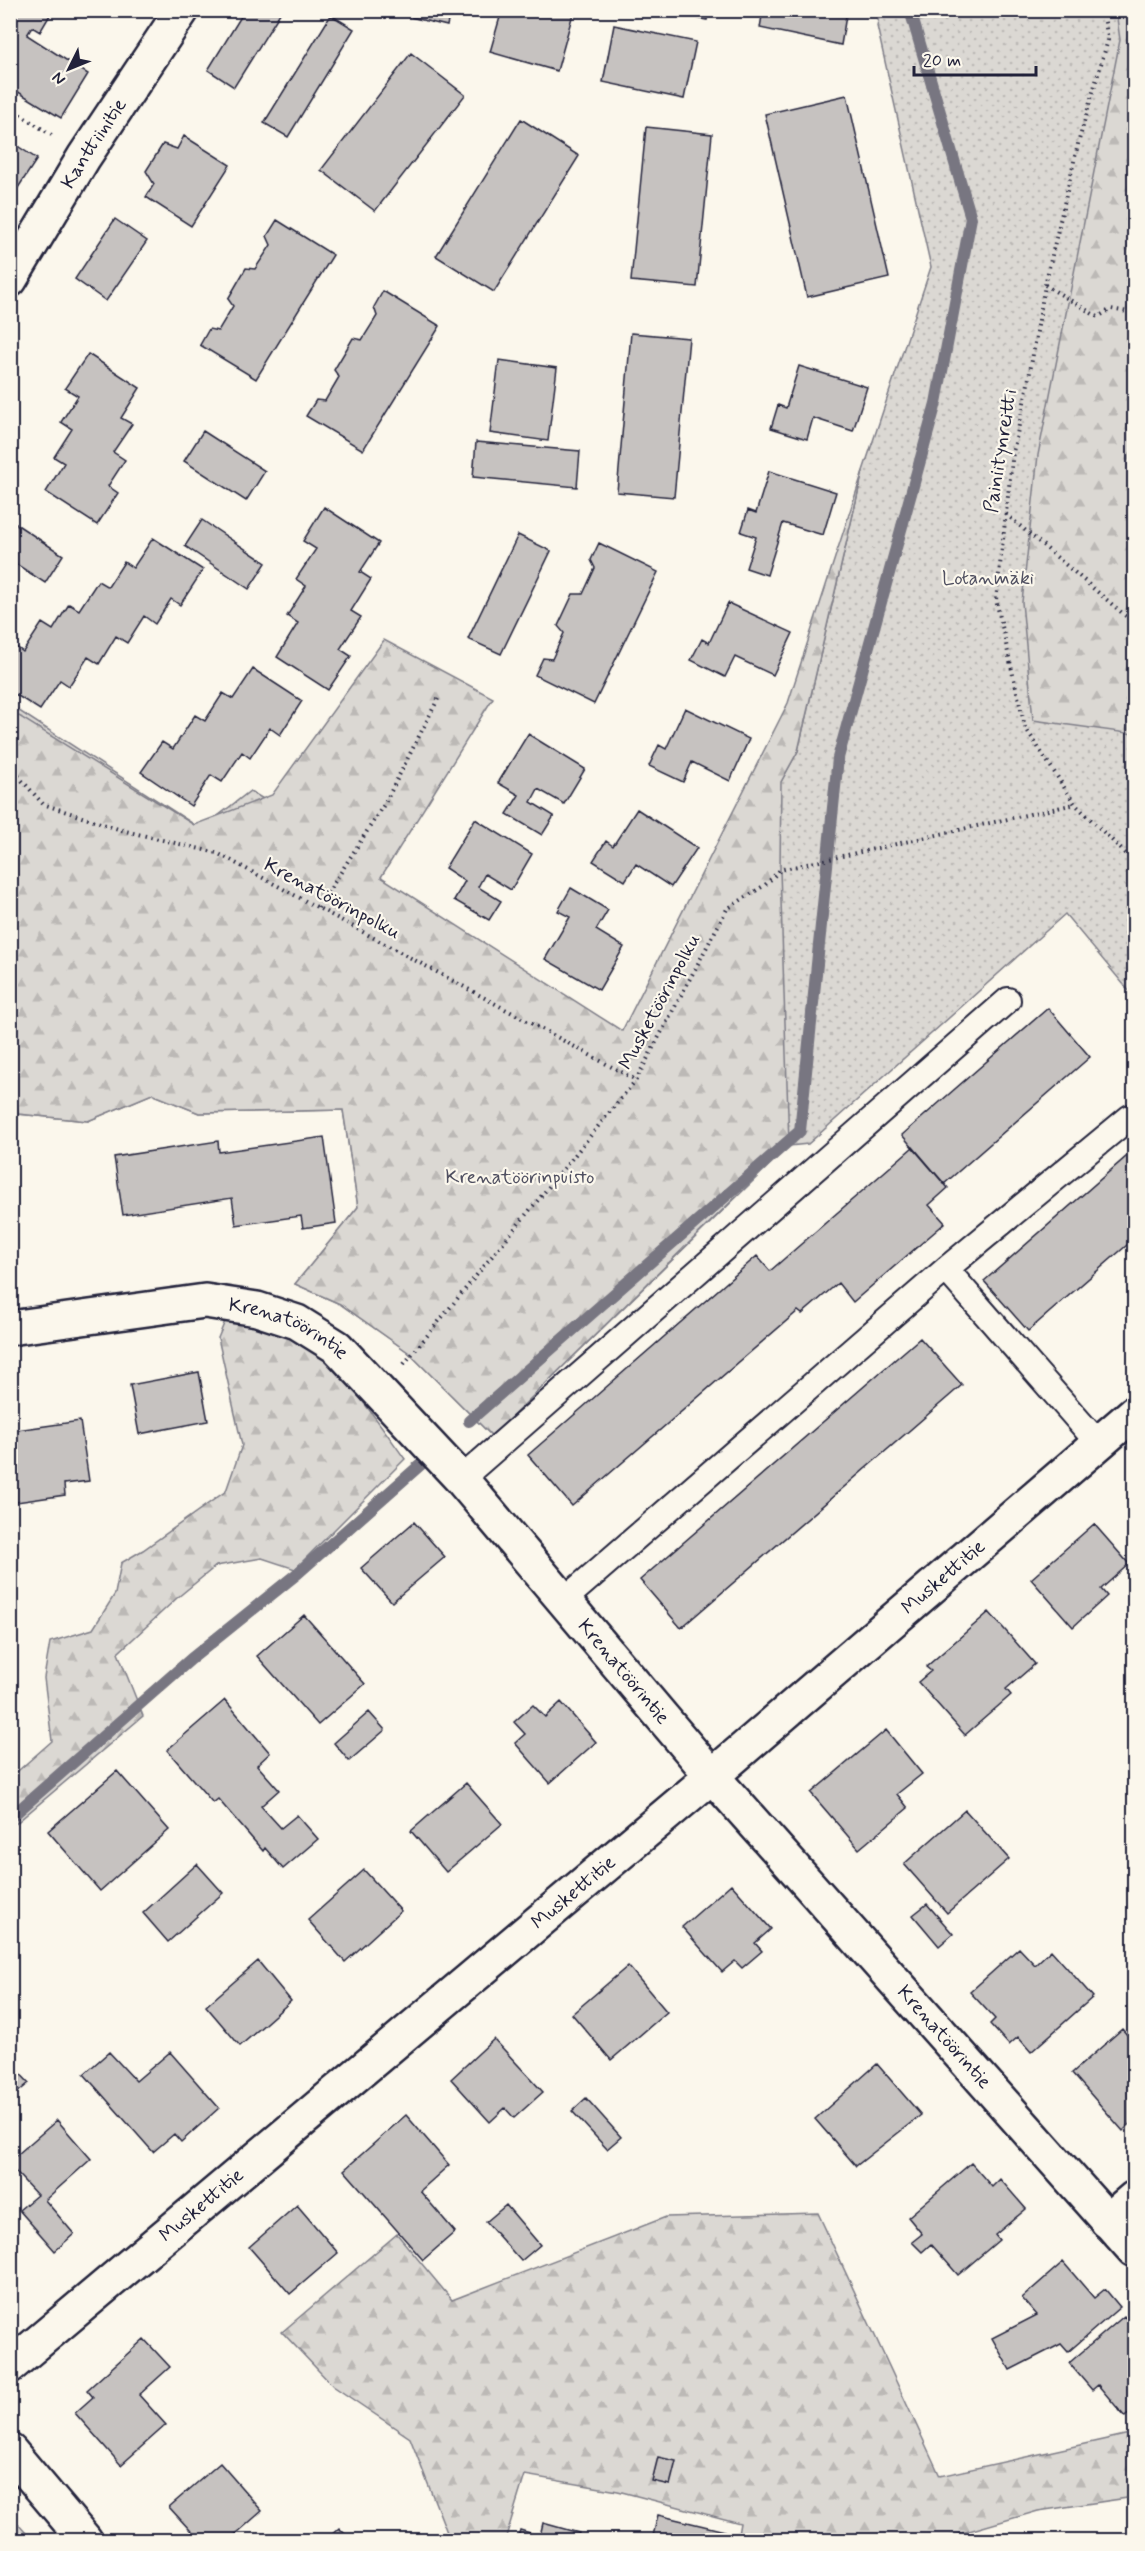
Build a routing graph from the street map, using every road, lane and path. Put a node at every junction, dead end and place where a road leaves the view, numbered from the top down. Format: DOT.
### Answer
graph roads {
  1 [pos="183,10"];
  2 [pos="1103,10"];
  3 [pos="10,108"];
  4 [pos="84,157"];
  5 [pos="10,280"];
  6 [pos="1045,285"];
  7 [pos="1134,313"];
  8 [pos="1006,514"];
  9 [pos="1134,623"];
  10 [pos="440,695"];
  11 [pos="10,766"];
  12 [pos="1075,804"];
  13 [pos="1134,862"];
  14 [pos="318,908"];
  15 [pos="1008,1000"];
  16 [pos="636,1080"];
  17 [pos="1130,1117"];
  18 [pos="946,1269"];
  19 [pos="10,1328"];
  20 [pos="381,1392"];
  21 [pos="1134,1413"];
  22 [pos="1099,1444"];
  23 [pos="461,1479"];
  24 [pos="564,1599"];
  25 [pos="712,1776"];
  26 [pos="1134,2198"];
  27 [pos="1107,2221"];
  28 [pos="1134,2250"];
  29 [pos="10,2366"];
  30 [pos="10,2451"];
  31 [pos="85,2541"];
  1 -- 4 [label="street, Kanttiinitie"];
  2 -- 6 [label="path, Painiitynreitti"];
  3 -- 4 [label="path"];
  4 -- 5 [label="street, Kanttiinitie"];
  6 -- 7 [label="path"];
  6 -- 8 [label="path, Painiitynreitti"];
  8 -- 9 [label="path"];
  8 -- 12 [label="path, Painiitynreitti"];
  10 -- 14 [label="path"];
  11 -- 14 [label="path, Krenatöörinpolku"];
  12 -- 13 [label="path, Painiitynreitti"];
  12 -- 16 [label="path, Musketöörinpolku"];
  14 -- 16 [label="path, Krenatöörinpolku"];
  15 -- 23 [label="lane"];
  16 -- 20 [label="path, Musketöörinpolku"];
  17 -- 18 [label="lane"];
  18 -- 22 [label="lane"];
  18 -- 24 [label="lane"];
  19 -- 20 [label="street, Krenatöörintie"];
  20 -- 23 [label="street, Krenatöörintie"];
  21 -- 22 [label="street, Muskettitie"];
  22 -- 25 [label="street, Muskettitie"];
  23 -- 24 [label="street, Krenatöörintie"];
  24 -- 25 [label="street, Krenatöörintie"];
  25 -- 27 [label="street, Krenatöörintie"];
  25 -- 29 [label="street, Muskettitie"];
  26 -- 27 [label="street"];
  27 -- 28 [label="street, Krenatöörintie"];
  30 -- 31 [label="street"];
}
